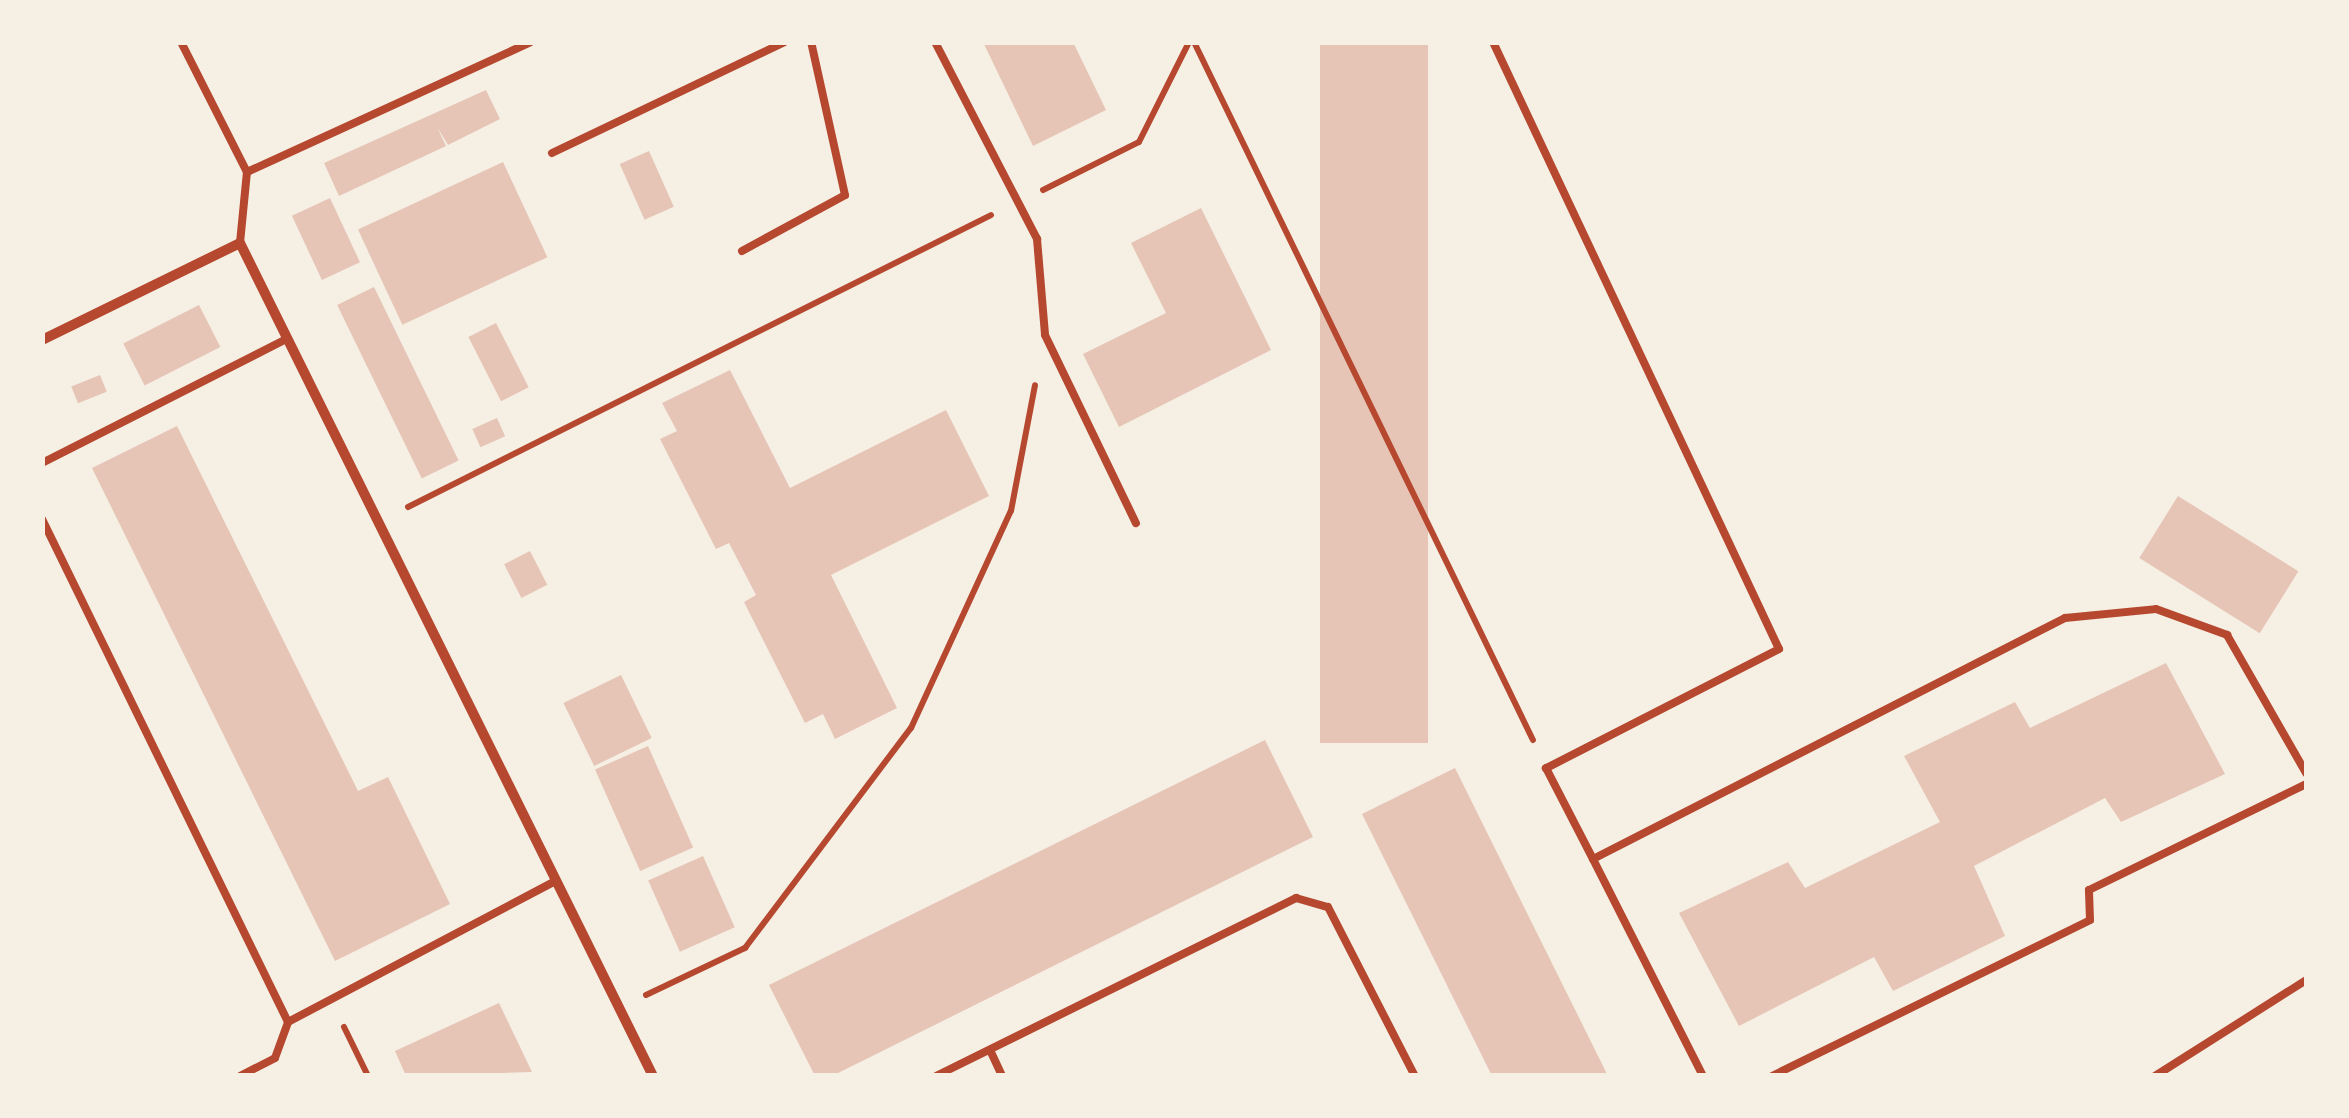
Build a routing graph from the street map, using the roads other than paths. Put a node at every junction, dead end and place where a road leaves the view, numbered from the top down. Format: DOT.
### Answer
graph roads {
  1 [pos="181,42"];
  2 [pos="532,42"];
  3 [pos="785,42"];
  4 [pos="811,42"];
  5 [pos="935,42"];
  6 [pos="1493,42"];
  7 [pos="552,153"];
  8 [pos="248,172"];
  9 [pos="240,243"];
  10 [pos="742,251"];
  11 [pos="286,339"];
  12 [pos="42,340"];
  13 [pos="42,464"];
  14 [pos="42,519"];
  15 [pos="1136,523"];
  16 [pos="2306,774"];
  17 [pos="2306,784"];
  18 [pos="1592,859"];
  19 [pos="554,882"];
  20 [pos="2306,980"];
  21 [pos="288,1022"];
  22 [pos="990,1050"];
  23 [pos="240,1076"];
  24 [pos="653,1076"];
  25 [pos="936,1076"];
  26 [pos="1002,1076"];
  27 [pos="1415,1076"];
  28 [pos="1703,1076"];
  29 [pos="1772,1076"];
  30 [pos="2154,1076"];
  1 -- 8 [label="lane"];
  2 -- 8 [label="lane"];
  3 -- 7 [label="lane"];
  4 -- 10 [label="lane"];
  5 -- 15 [label="lane"];
  6 -- 18 [label="lane"];
  8 -- 9 [label="lane"];
  9 -- 11 [label="street"];
  9 -- 12 [label="street"];
  11 -- 13 [label="lane"];
  11 -- 19 [label="street"];
  14 -- 21 [label="lane"];
  16 -- 18 [label="lane"];
  17 -- 29 [label="lane"];
  18 -- 28 [label="lane"];
  19 -- 21 [label="lane"];
  19 -- 24 [label="street"];
  20 -- 30 [label="lane"];
  21 -- 23 [label="lane"];
  22 -- 25 [label="lane"];
  22 -- 26 [label="lane"];
  22 -- 27 [label="lane"];
}
